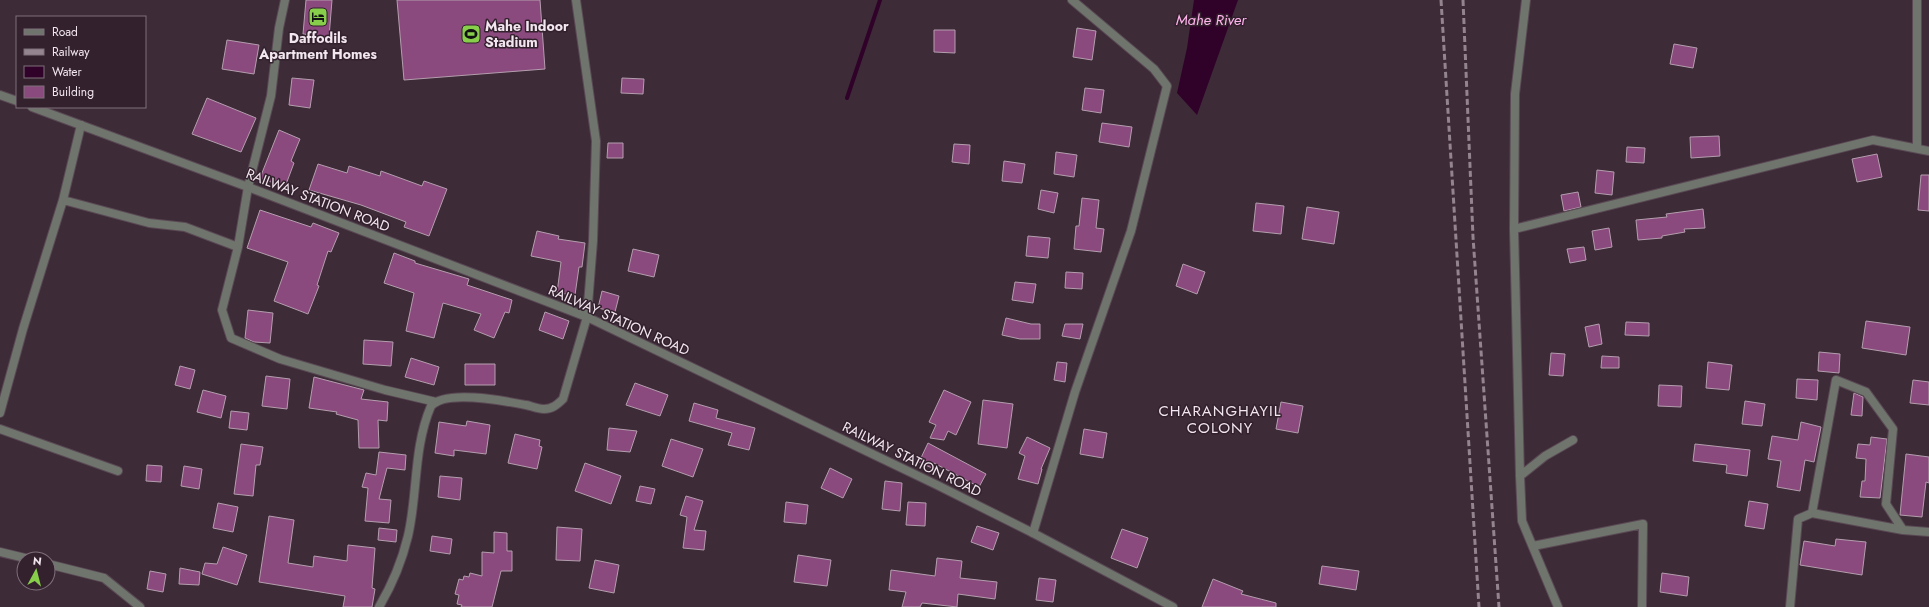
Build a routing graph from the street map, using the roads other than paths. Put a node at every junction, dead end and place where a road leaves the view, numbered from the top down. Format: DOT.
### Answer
graph roads {
  1 [pos="285,0"];
  2 [pos="576,0"];
  3 [pos="1072,0"];
  4 [pos="1526,0"];
  5 [pos="1917,0"];
  6 [pos="0,95"];
  7 [pos="16,101"];
  8 [pos="35,108"];
  9 [pos="81,125"];
  10 [pos="1917,148"];
  11 [pos="1929,151"];
  12 [pos="248,186"];
  13 [pos="63,200"];
  14 [pos="1514,229"];
  15 [pos="238,247"];
  16 [pos="587,317"];
  17 [pos="436,402"];
  18 [pos="0,413"];
  19 [pos="0,429"];
  20 [pos="1573,440"];
  21 [pos="118,471"];
  22 [pos="1520,476"];
  23 [pos="1812,513"];
  24 [pos="1903,530"];
  25 [pos="1929,532"];
  26 [pos="1033,533"];
  27 [pos="1533,546"];
  28 [pos="0,552"];
  29 [pos="16,556"];
  30 [pos="56,566"];
  31 [pos="140,607"];
  32 [pos="379,607"];
  33 [pos="1173,607"];
  34 [pos="1558,607"];
  35 [pos="1642,607"];
  36 [pos="1790,607"];
  1 -- 12 [label="street"];
  2 -- 16 [label="street"];
  3 -- 26 [label="street"];
  4 -- 14 [label="street"];
  5 -- 10 [label="street"];
  6 -- 7 [label="street"];
  8 -- 9 [label="street, RAILWAY STATION ROAD"];
  9 -- 12 [label="street, RAILWAY STATION ROAD"];
  9 -- 13 [label="street"];
  10 -- 11 [label="street"];
  10 -- 14 [label="street"];
  12 -- 15 [label="street"];
  12 -- 16 [label="street, RAILWAY STATION ROAD"];
  13 -- 15 [label="street"];
  13 -- 18 [label="street"];
  14 -- 22 [label="street"];
  15 -- 17 [label="street"];
  16 -- 17 [label="street"];
  16 -- 26 [label="street, RAILWAY STATION ROAD"];
  17 -- 32 [label="street"];
  19 -- 21 [label="street"];
  20 -- 22 [label="street"];
  22 -- 27 [label="street"];
  23 -- 24 [label="street"];
  23 -- 24 [label="street"];
  23 -- 36 [label="street"];
  24 -- 25 [label="street"];
  26 -- 33 [label="street, RAILWAY STATION ROAD"];
  27 -- 34 [label="street"];
  27 -- 35 [label="street"];
  28 -- 29 [label="street"];
  30 -- 31 [label="street"];
}
